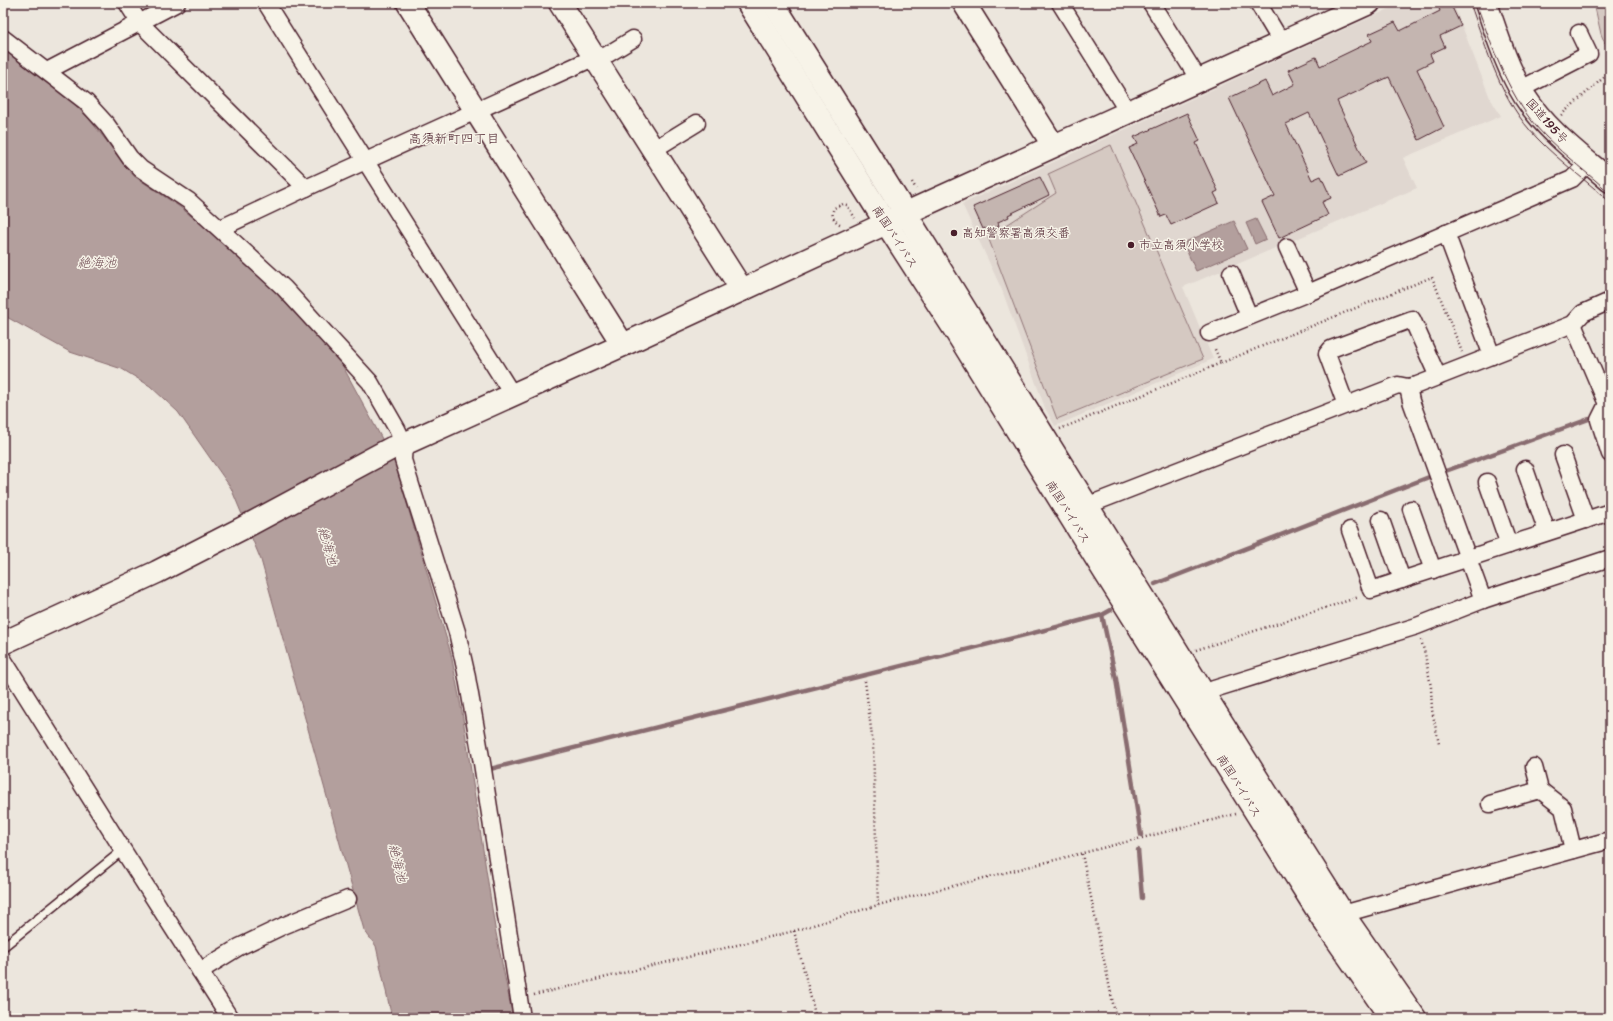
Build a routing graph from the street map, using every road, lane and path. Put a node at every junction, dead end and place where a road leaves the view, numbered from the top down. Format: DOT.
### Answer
graph roads {
  1 [pos="127,3"];
  2 [pos="177,3"];
  3 [pos="266,3"];
  4 [pos="408,3"];
  5 [pos="560,3"];
  6 [pos="748,3"];
  7 [pos="773,3"];
  8 [pos="964,3"];
  9 [pos="1060,3"];
  10 [pos="1151,3"];
  11 [pos="1258,3"];
  12 [pos="1462,3"];
  13 [pos="1471,3"];
  14 [pos="1486,3"];
  15 [pos="1366,4"];
  16 [pos="139,22"];
  17 [pos="1579,33"];
  18 [pos="3,38"];
  19 [pos="633,39"];
  20 [pos="1282,43"];
  21 [pos="593,58"];
  22 [pos="47,71"];
  23 [pos="1610,72"];
  24 [pos="1199,80"];
  25 [pos="1521,90"];
  26 [pos="476,112"];
  27 [pos="1128,112"];
  28 [pos="697,123"];
  29 [pos="1549,126"];
  30 [pos="1054,145"];
  31 [pos="653,150"];
  32 [pos="365,161"];
  33 [pos="1588,162"];
  34 [pos="1610,181"];
  35 [pos="306,188"];
  36 [pos="852,212"];
  37 [pos="906,214"];
  38 [pos="886,223"];
  39 [pos="843,224"];
  40 [pos="221,228"];
  41 [pos="1446,233"];
  42 [pos="1287,247"];
  43 [pos="1231,273"];
  44 [pos="742,290"];
  45 [pos="1308,293"];
  46 [pos="1610,301"];
  47 [pos="1250,316"];
  48 [pos="1574,324"];
  49 [pos="1209,333"];
  50 [pos="623,345"];
  51 [pos="1492,356"];
  52 [pos="1438,377"];
  53 [pos="1408,387"];
  54 [pos="512,394"];
  55 [pos="1609,404"];
  56 [pos="1346,405"];
  57 [pos="1057,430"];
  58 [pos="398,446"];
  59 [pos="1610,454"];
  60 [pos="1564,455"];
  61 [pos="1525,469"];
  62 [pos="1487,482"];
  63 [pos="1086,506"];
  64 [pos="1412,509"];
  65 [pos="1610,512"];
  66 [pos="1381,520"];
  67 [pos="1586,520"];
  68 [pos="1350,530"];
  69 [pos="1547,532"];
  70 [pos="1509,545"];
  71 [pos="1467,558"];
  72 [pos="1610,558"];
  73 [pos="1433,570"];
  74 [pos="1402,580"];
  75 [pos="1371,590"];
  76 [pos="1483,600"];
  77 [pos="1417,626"];
  78 [pos="3,643"];
  79 [pos="1192,652"];
  80 [pos="3,659"];
  81 [pos="865,681"];
  82 [pos="1204,694"];
  83 [pos="1440,744"];
  84 [pos="1534,767"];
  85 [pos="1540,790"];
  86 [pos="1490,804"];
  87 [pos="1252,806"];
  88 [pos="1610,840"];
  89 [pos="123,850"];
  90 [pos="1573,850"];
  91 [pos="1082,854"];
  92 [pos="348,899"];
  93 [pos="878,905"];
  94 [pos="1343,914"];
  95 [pos="794,931"];
  96 [pos="3,947"];
  97 [pos="200,971"];
  98 [pos="518,999"];
  99 [pos="230,1018"];
  100 [pos="522,1018"];
  101 [pos="816,1018"];
  102 [pos="1116,1018"];
  103 [pos="1391,1018"];
  104 [pos="1415,1018"];
  1 -- 16 [label="street"];
  2 -- 16 [label="street"];
  3 -- 32 [label="street"];
  4 -- 26 [label="main road"];
  5 -- 21 [label="main road"];
  6 -- 38 [label="main road, 南国バイパス"];
  7 -- 37 [label="main road, 南国バイパス"];
  8 -- 30 [label="main road"];
  9 -- 27 [label="street"];
  10 -- 24 [label="street"];
  11 -- 20 [label="street"];
  12 -- 13 [label="path, bridge"];
  14 -- 25 [label="main road, 国道195号"];
  15 -- 20 [label="main road"];
  16 -- 22 [label="street"];
  16 -- 35 [label="street"];
  17 -- 25 [label="street"];
  18 -- 22 [label="street"];
  19 -- 21 [label="street"];
  20 -- 24 [label="main road"];
  21 -- 26 [label="street"];
  21 -- 31 [label="main road"];
  22 -- 40 [label="street"];
  23 -- 29 [label="path"];
  24 -- 27 [label="main road"];
  25 -- 29 [label="main road, 国道195号"];
  26 -- 32 [label="street"];
  26 -- 50 [label="main road"];
  27 -- 30 [label="main road"];
  28 -- 31 [label="street"];
  29 -- 33 [label="main road, 国道195号"];
  30 -- 37 [label="main road"];
  31 -- 44 [label="main road"];
  32 -- 35 [label="street"];
  32 -- 54 [label="street"];
  33 -- 34 [label="main road, 国道195号"];
  33 -- 41 [label="street"];
  35 -- 40 [label="street"];
  36 -- 39 [label="path"];
  37 -- 38 [label="main road"];
  37 -- 63 [label="main road, 南国バイパス"];
  38 -- 44 [label="main road"];
  38 -- 87 [label="main road, 南国バイパス"];
  40 -- 58 [label="street"];
  41 -- 45 [label="street"];
  41 -- 51 [label="street"];
  42 -- 45 [label="street"];
  43 -- 47 [label="street"];
  44 -- 50 [label="main road"];
  45 -- 47 [label="street"];
  46 -- 48 [label="street"];
  47 -- 49 [label="street"];
  48 -- 51 [label="street"];
  48 -- 55 [label="street"];
  49 -- 57 [label="path"];
  50 -- 54 [label="main road"];
  51 -- 52 [label="street"];
  52 -- 53 [label="street"];
  52 -- 56 [label="street"];
  53 -- 56 [label="street"];
  53 -- 71 [label="street"];
  54 -- 58 [label="main road"];
  55 -- 59 [label="street"];
  56 -- 63 [label="street"];
  58 -- 78 [label="main road"];
  58 -- 98 [label="street"];
  60 -- 67 [label="street"];
  61 -- 69 [label="street"];
  62 -- 70 [label="street"];
  63 -- 82 [label="main road, 南国バイパス"];
  64 -- 73 [label="street"];
  65 -- 67 [label="street"];
  66 -- 74 [label="street"];
  67 -- 69 [label="street"];
  68 -- 75 [label="street"];
  69 -- 70 [label="street"];
  70 -- 71 [label="street"];
  71 -- 73 [label="street"];
  71 -- 76 [label="street"];
  72 -- 76 [label="street"];
  73 -- 74 [label="street"];
  74 -- 75 [label="street"];
  75 -- 79 [label="path"];
  76 -- 77 [label="street"];
  77 -- 82 [label="street"];
  77 -- 83 [label="path"];
  80 -- 89 [label="street"];
  81 -- 93 [label="path"];
  82 -- 94 [label="main road, 南国バイパス"];
  84 -- 85 [label="street"];
  85 -- 86 [label="street"];
  85 -- 90 [label="street"];
  87 -- 91 [label="path"];
  87 -- 103 [label="main road, 南国バイパス"];
  88 -- 90 [label="street"];
  89 -- 96 [label="lane"];
  89 -- 97 [label="street"];
  90 -- 94 [label="street"];
  91 -- 93 [label="path"];
  91 -- 102 [label="path"];
  92 -- 97 [label="street"];
  93 -- 95 [label="path"];
  94 -- 104 [label="main road, 南国バイパス"];
  95 -- 98 [label="path"];
  95 -- 101 [label="path"];
  97 -- 99 [label="street"];
  98 -- 100 [label="street"];
}
